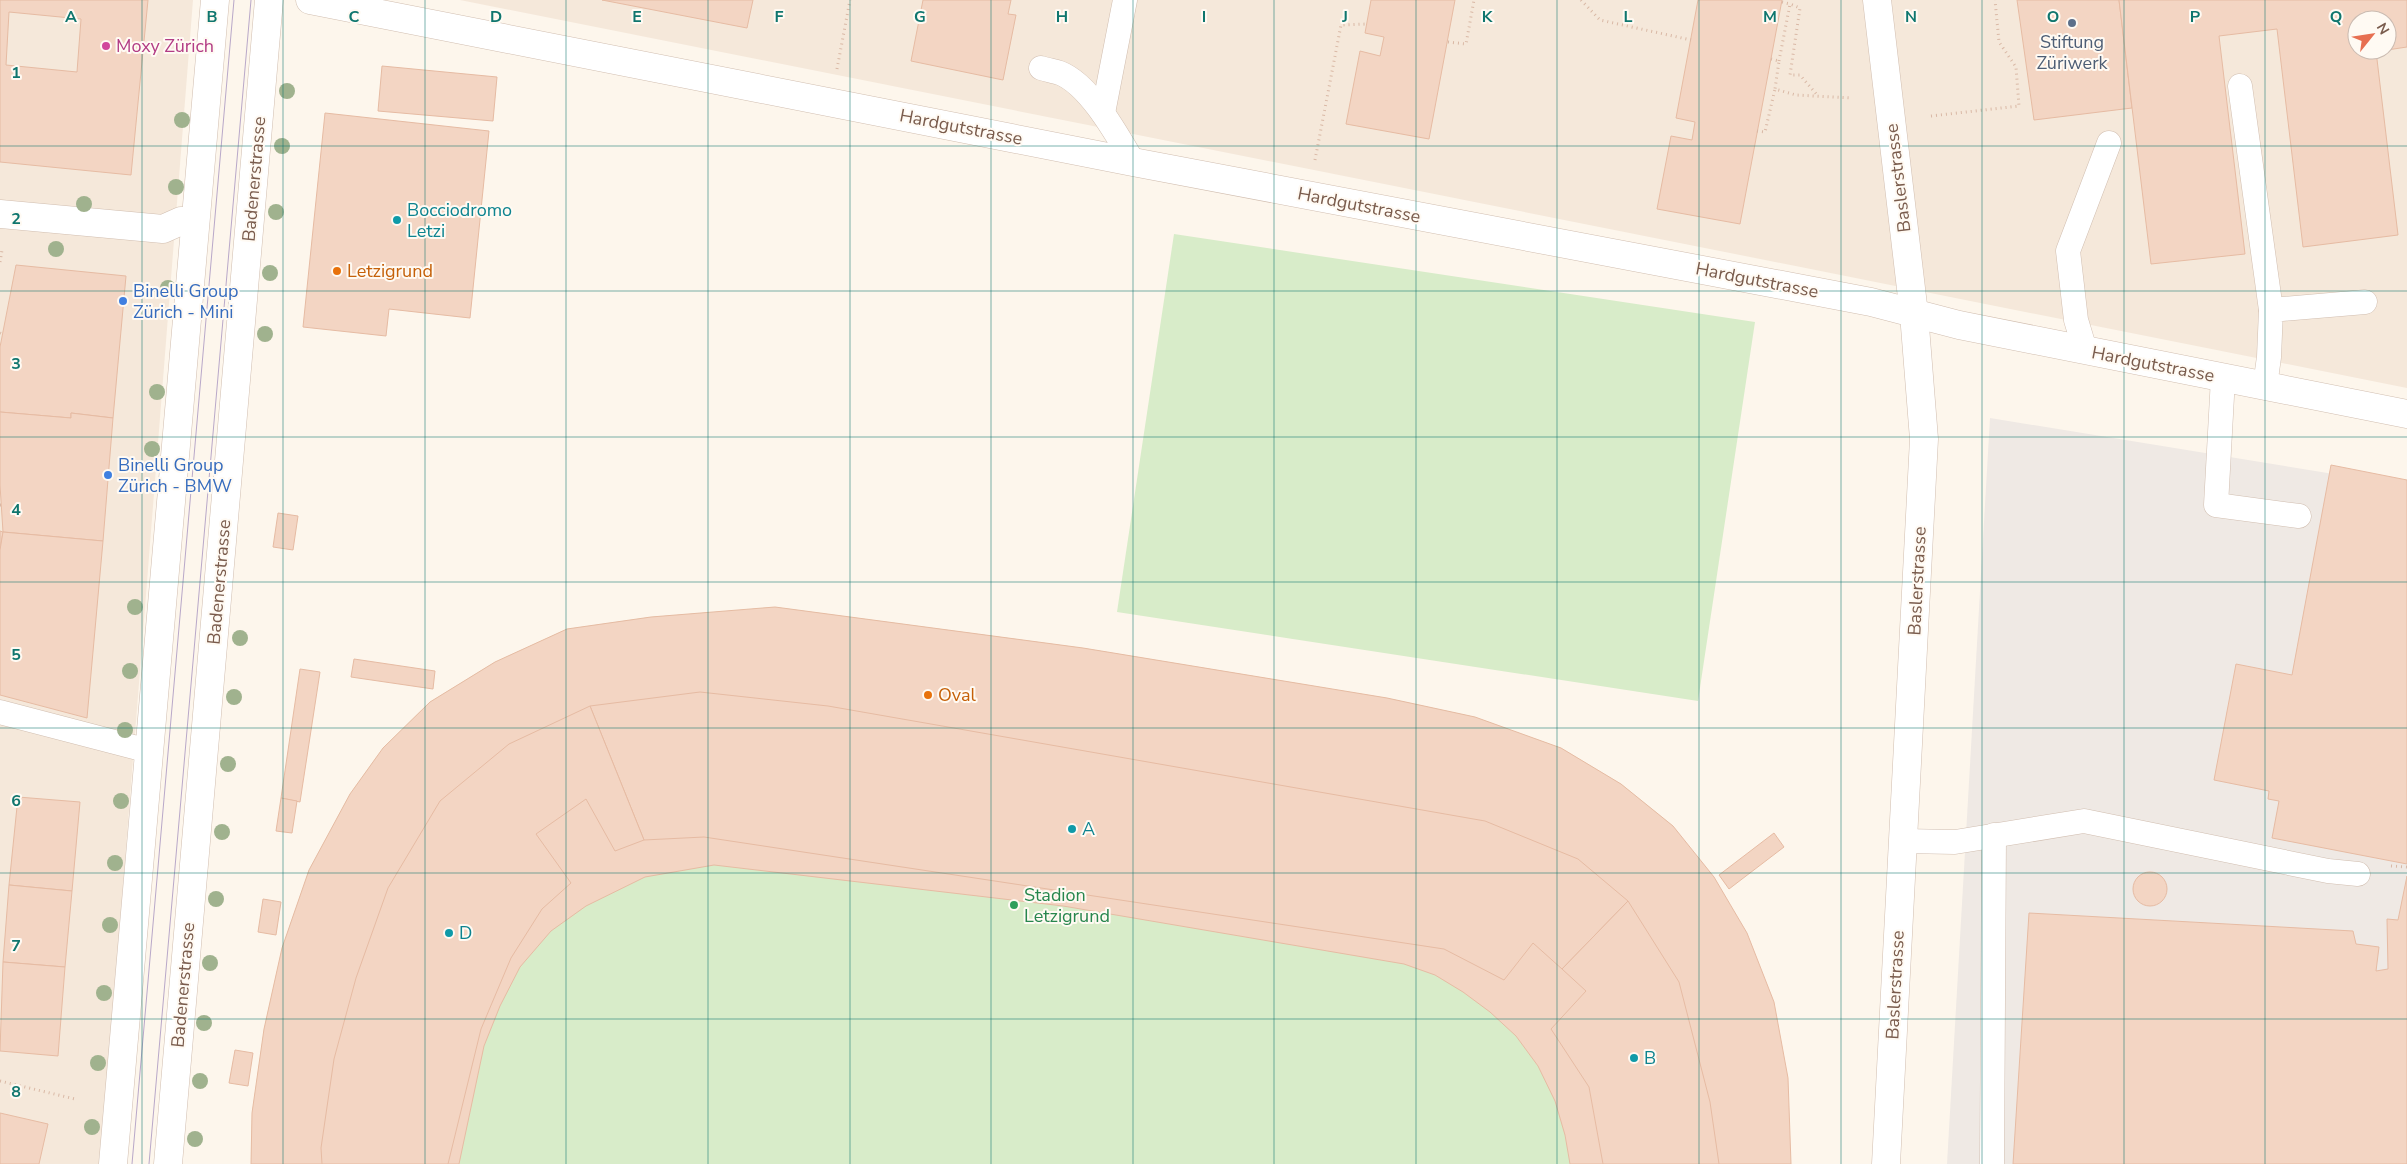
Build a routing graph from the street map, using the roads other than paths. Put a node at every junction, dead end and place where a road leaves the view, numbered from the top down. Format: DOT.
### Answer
graph roads {
  1 [pos="215,0"];
  2 [pos="269,0"];
  3 [pos="310,0"];
  4 [pos="1125,0"];
  5 [pos="1877,0"];
  6 [pos="1041,68"];
  7 [pos="2240,86"];
  8 [pos="1103,113"];
  9 [pos="2109,143"];
  10 [pos="1133,162"];
  11 [pos="0,214"];
  12 [pos="194,222"];
  13 [pos="2365,302"];
  14 [pos="2271,310"];
  15 [pos="1914,314"];
  16 [pos="2085,350"];
  17 [pos="2223,378"];
  18 [pos="2265,386"];
  19 [pos="2407,414"];
  20 [pos="2299,516"];
  21 [pos="0,712"];
  22 [pos="149,750"];
  23 [pos="1994,835"];
  24 [pos="1903,841"];
  25 [pos="2358,874"];
  26 [pos="113,1164"];
  27 [pos="168,1164"];
  28 [pos="1886,1164"];
  29 [pos="1992,1164"];
  1 -- 12 [label="street"];
  2 -- 27 [label="street, Badenerstrasse"];
  3 -- 10 [label="street, Hardgutstrasse"];
  4 -- 8 [label="lane"];
  5 -- 15 [label="street, Baslerstrasse"];
  6 -- 8 [label="lane"];
  7 -- 14 [label="lane"];
  8 -- 10 [label="lane"];
  9 -- 16 [label="lane"];
  10 -- 15 [label="street, Hardgutstrasse"];
  11 -- 12 [label="street"];
  12 -- 22 [label="street"];
  13 -- 14 [label="lane"];
  14 -- 18 [label="lane"];
  15 -- 16 [label="street, Hardgutstrasse"];
  15 -- 24 [label="street, Baslerstrasse"];
  16 -- 17 [label="street, Hardgutstrasse"];
  17 -- 18 [label="street, Hardgutstrasse"];
  17 -- 20 [label="lane"];
  18 -- 19 [label="street, Hardgutstrasse"];
  21 -- 22 [label="lane"];
  22 -- 26 [label="street"];
  23 -- 24 [label="lane"];
  23 -- 25 [label="lane"];
  23 -- 29 [label="lane"];
  24 -- 28 [label="street, Baslerstrasse"];
}
